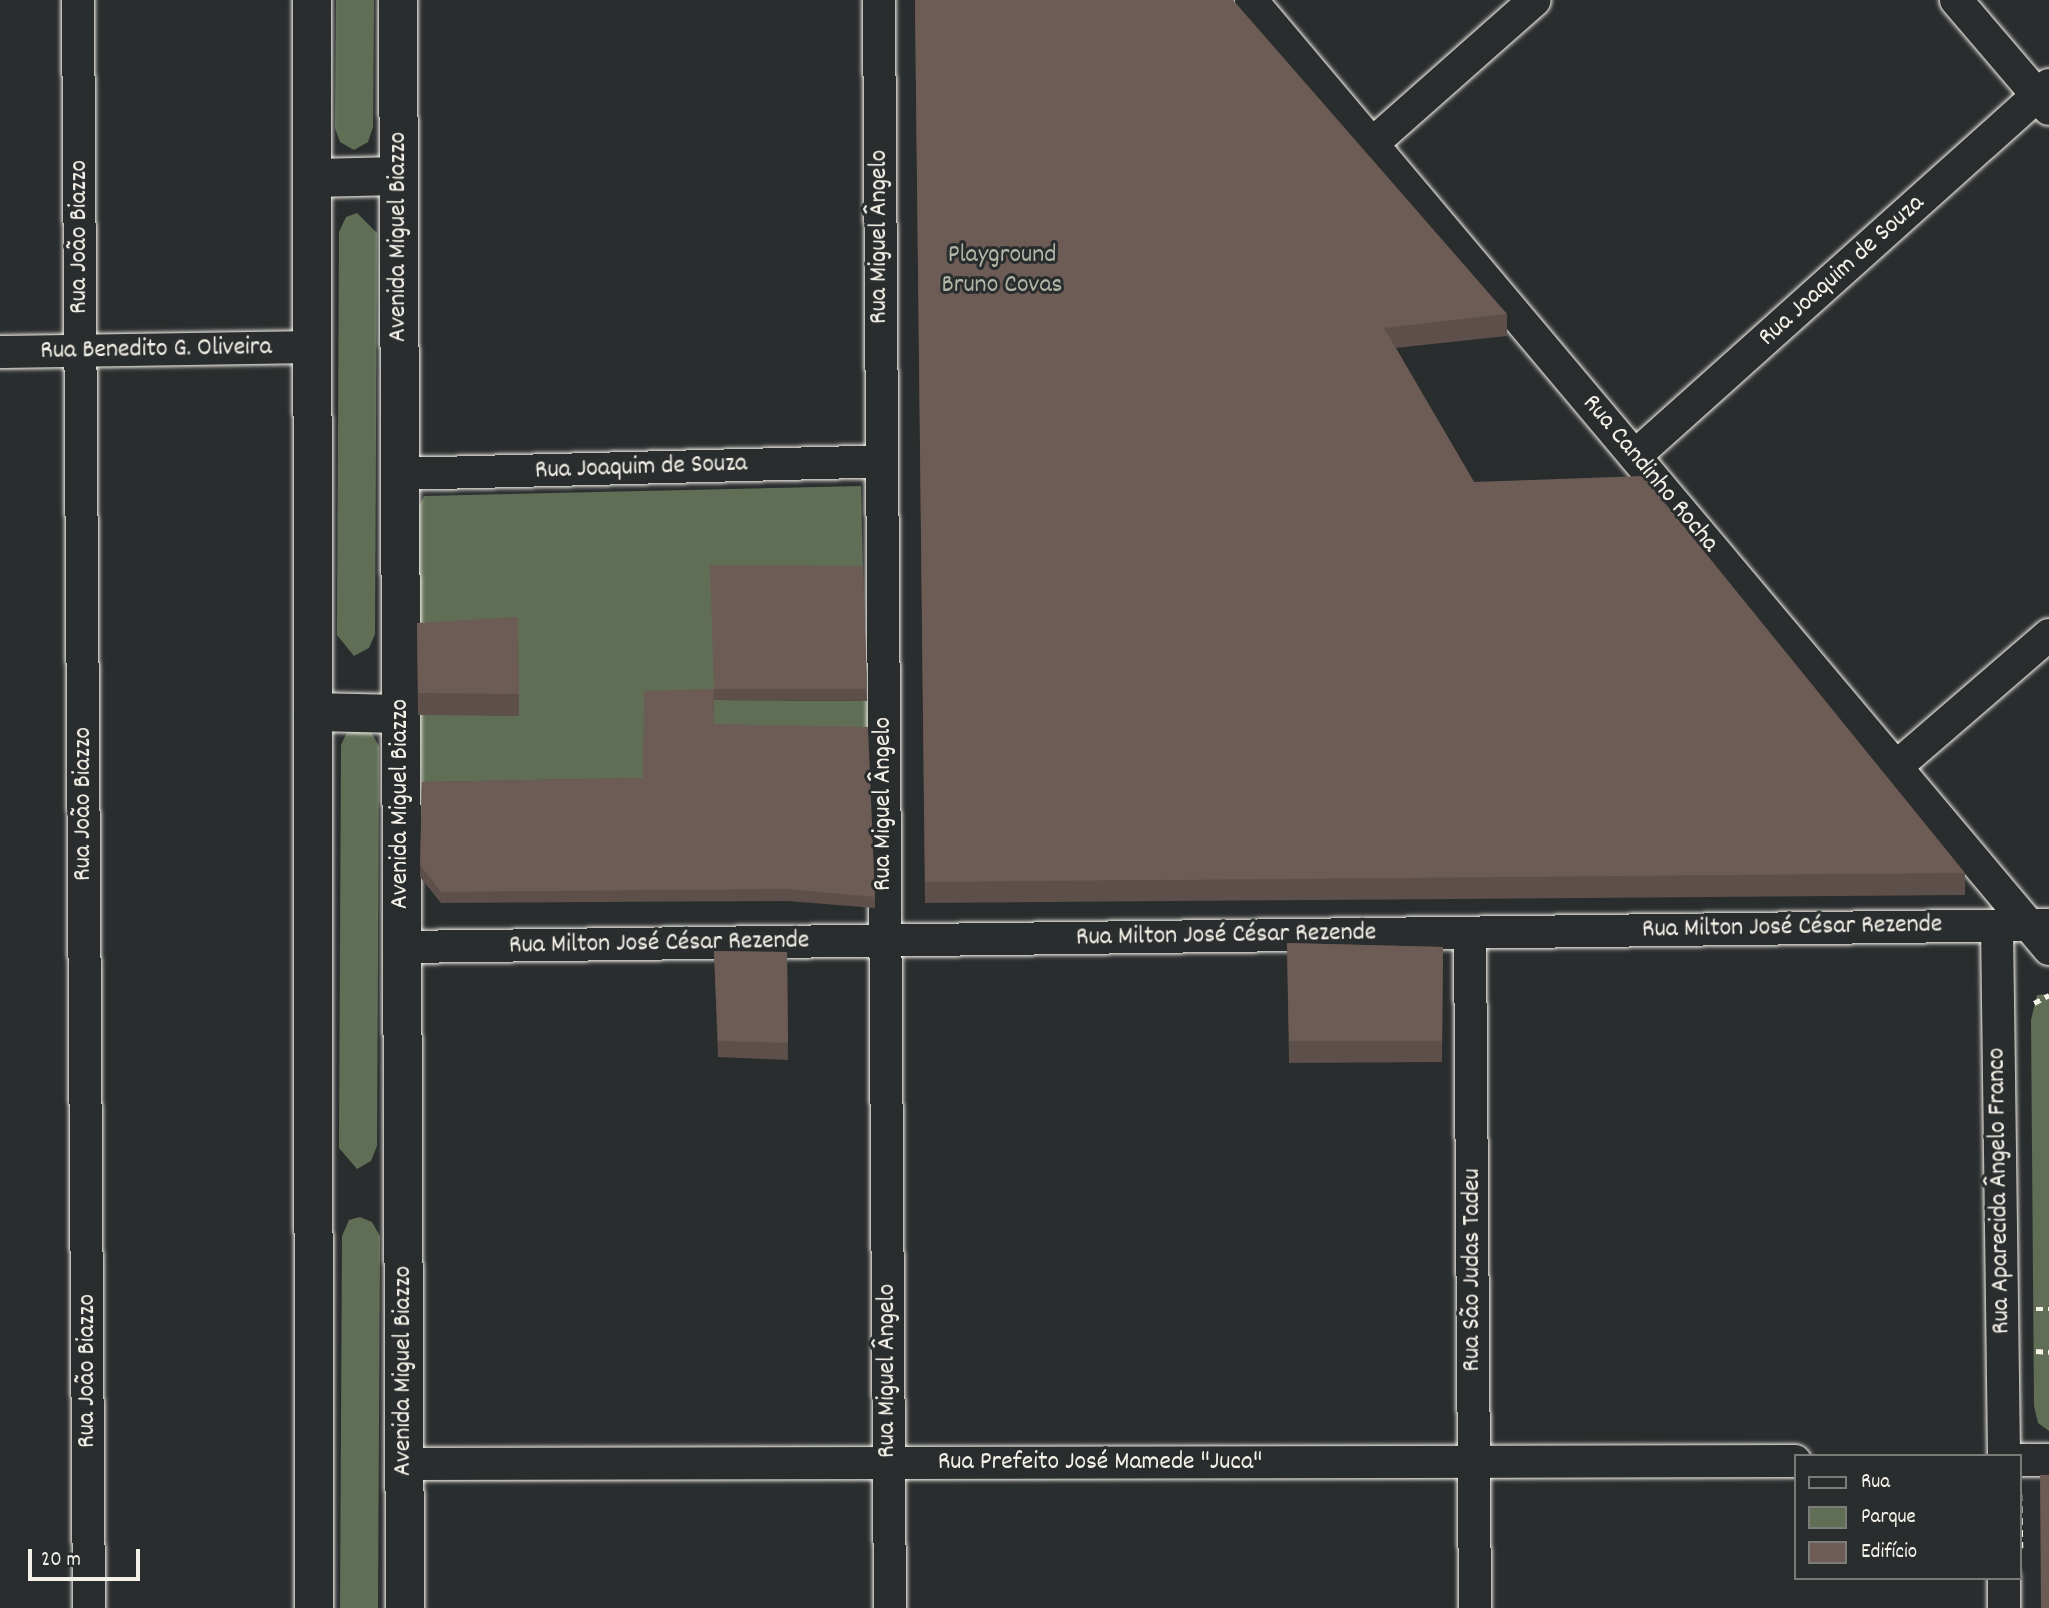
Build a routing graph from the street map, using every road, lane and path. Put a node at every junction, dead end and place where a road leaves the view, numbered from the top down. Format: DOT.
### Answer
graph roads {
  1 [pos="78,0"];
  2 [pos="312,0"];
  3 [pos="398,0"];
  4 [pos="879,0"];
  5 [pos="1251,0"];
  6 [pos="1535,0"];
  7 [pos="1956,0"];
  8 [pos="2045,97"];
  9 [pos="1372,144"];
  10 [pos="399,176"];
  11 [pos="313,178"];
  12 [pos="313,347"];
  13 [pos="80,351"];
  14 [pos="0,352"];
  15 [pos="1635,456"];
  16 [pos="882,461"];
  17 [pos="400,474"];
  18 [pos="2049,635"];
  19 [pos="313,712"];
  20 [pos="401,714"];
  21 [pos="1896,767"];
  22 [pos="1997,926"];
  23 [pos="1470,933"];
  24 [pos="2043,933"];
  25 [pos="885,941"];
  26 [pos="402,947"];
  27 [pos="2034,1309"];
  28 [pos="2049,1309"];
  29 [pos="2034,1351"];
  30 [pos="2049,1352"];
  31 [pos="2004,1454"];
  32 [pos="2021,1460"];
  33 [pos="2049,1460"];
  34 [pos="1794,1461"];
  35 [pos="889,1463"];
  36 [pos="1474,1463"];
  37 [pos="404,1464"];
  38 [pos="2009,1580"];
  39 [pos="89,1608"];
  40 [pos="314,1608"];
  41 [pos="405,1608"];
  42 [pos="890,1608"];
  43 [pos="1475,1608"];
  44 [pos="2004,1608"];
  1 -- 13 [label="street, Rua João Biazzo"];
  2 -- 11 [label="street"];
  3 -- 10 [label="street, Avenida Miguel Biazzo"];
  4 -- 16 [label="street, Rua Miguel Ângelo"];
  5 -- 9 [label="street, Rua Candinho Rocha"];
  6 -- 9 [label="street"];
  7 -- 8 [label="street"];
  8 -- 15 [label="street, Rua Joaquim de Souza"];
  9 -- 15 [label="street, Rua Candinho Rocha"];
  10 -- 11 [label="street"];
  10 -- 17 [label="street, Avenida Miguel Biazzo"];
  11 -- 12 [label="street"];
  12 -- 13 [label="street, Rua Benedito G. Oliveira"];
  12 -- 19 [label="street"];
  13 -- 14 [label="street, Rua Benedito G. Oliveira"];
  13 -- 39 [label="street, Rua João Biazzo"];
  15 -- 21 [label="street, Rua Candinho Rocha"];
  16 -- 17 [label="street, Rua Joaquim de Souza"];
  16 -- 25 [label="street, Rua Miguel Ângelo"];
  17 -- 20 [label="street, Avenida Miguel Biazzo"];
  18 -- 21 [label="street"];
  19 -- 20 [label="street"];
  19 -- 40 [label="street"];
  20 -- 26 [label="street, Avenida Miguel Biazzo"];
  21 -- 24 [label="street, Rua Candinho Rocha"];
  22 -- 23 [label="street, Rua Milton José César Rezende"];
  22 -- 24 [label="street, Rua Milton José César Rezende"];
  22 -- 31 [label="street, Rua Aparecida Ângelo Franco"];
  23 -- 25 [label="street, Rua Milton José César Rezende"];
  23 -- 36 [label="street, Rua São Judas Tadeu"];
  25 -- 26 [label="street, Rua Milton José César Rezende"];
  25 -- 35 [label="street, Rua Miguel Ângelo"];
  26 -- 37 [label="street, Avenida Miguel Biazzo"];
  27 -- 28 [label="path"];
  29 -- 30 [label="path"];
  32 -- 33 [label="street"];
  34 -- 36 [label="street, Rua Prefeito José Mamede \"Juca\""];
  35 -- 36 [label="street, Rua Prefeito José Mamede \"Juca\""];
  35 -- 37 [label="street, Rua Prefeito José Mamede \"Juca\""];
  35 -- 42 [label="street, Rua Miguel Ângelo"];
  36 -- 43 [label="street, Rua São Judas Tadeu"];
  37 -- 41 [label="street, Avenida Miguel Biazzo"];
  38 -- 44 [label="street"];
}
